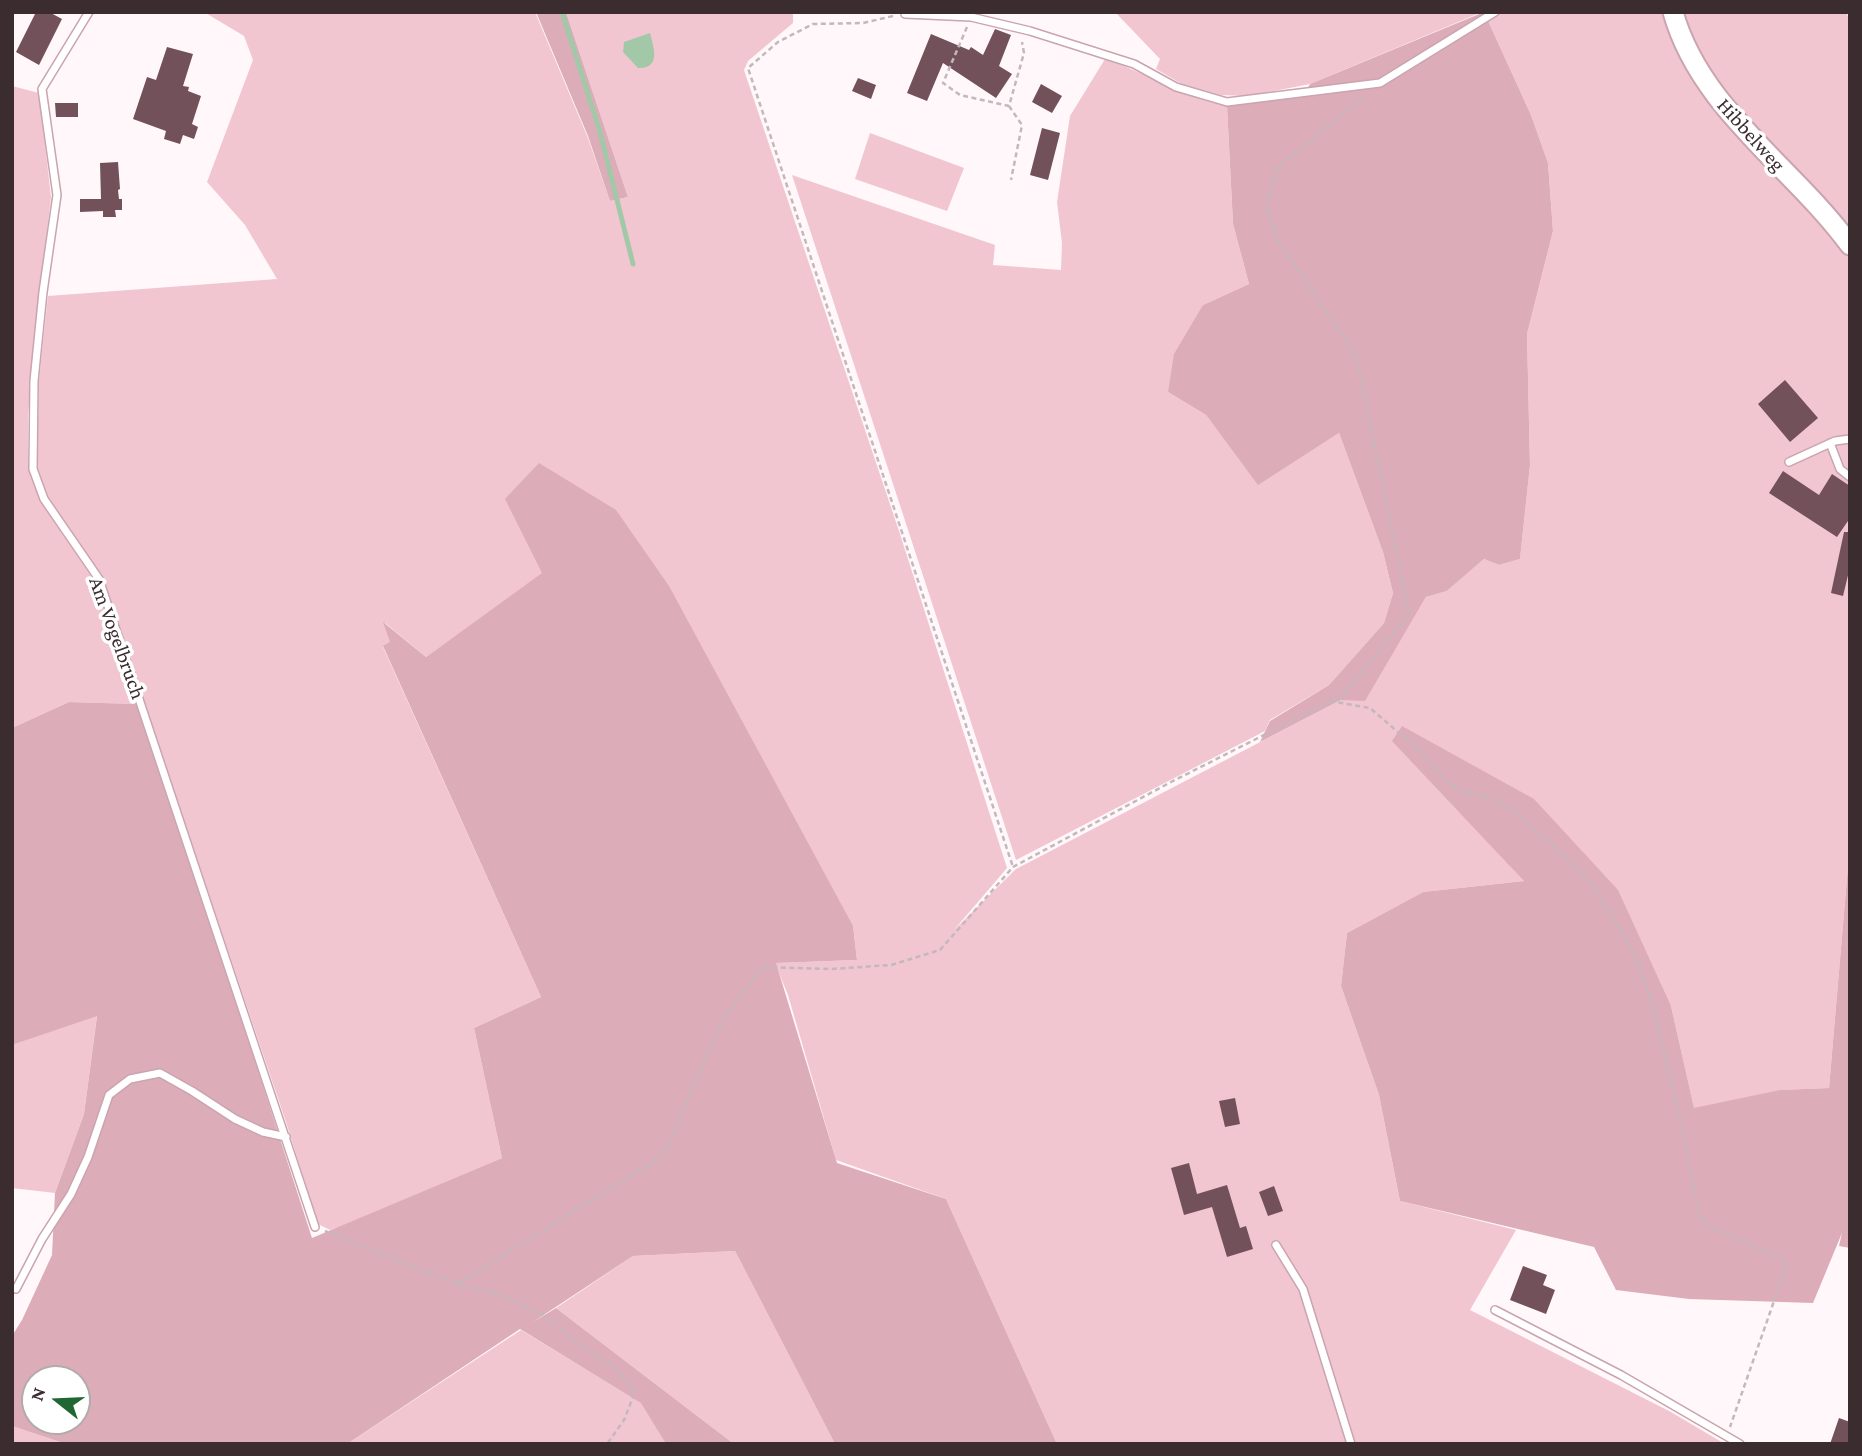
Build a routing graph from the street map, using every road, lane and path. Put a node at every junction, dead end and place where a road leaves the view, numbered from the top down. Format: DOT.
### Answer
graph roads {
  1 [pos="89,12"];
  2 [pos="1495,12"];
  3 [pos="1673,12"];
  4 [pos="905,14"];
  5 [pos="971,17"];
  6 [pos="1026,30"];
  7 [pos="1380,83"];
  8 [pos="1009,106"];
  9 [pos="1011,180"];
  10 [pos="1850,245"];
  11 [pos="1850,439"];
  12 [pos="1830,443"];
  13 [pos="1789,462"];
  14 [pos="1850,477"];
  15 [pos="1330,701"];
  16 [pos="1013,867"];
  17 [pos="286,1137"];
  18 [pos="315,1227"];
  19 [pos="1276,1245"];
  20 [pos="457,1284"];
  21 [pos="16,1289"];
  22 [pos="1495,1310"];
  23 [pos="1727,1436"];
  24 [pos="607,1444"];
  25 [pos="1352,1444"];
  26 [pos="1740,1444"];
  1 -- 17 [label="lane, Am Vogelbruch"];
  2 -- 7 [label="lane"];
  3 -- 10 [label="street, Hibbelweg"];
  4 -- 5 [label="lane"];
  4 -- 16 [label="path"];
  5 -- 6 [label="lane"];
  5 -- 8 [label="path"];
  6 -- 7 [label="lane"];
  6 -- 8 [label="path"];
  7 -- 15 [label="path"];
  8 -- 9 [label="path"];
  11 -- 12 [label="lane"];
  12 -- 13 [label="lane"];
  12 -- 14 [label="lane"];
  15 -- 16 [label="path"];
  15 -- 23 [label="path"];
  16 -- 20 [label="path"];
  17 -- 18 [label="lane, Am Vogelbruch"];
  17 -- 21 [label="lane"];
  18 -- 20 [label="path"];
  19 -- 25 [label="lane"];
  20 -- 24 [label="path"];
  22 -- 23 [label="lane"];
  23 -- 26 [label="lane"];
}
